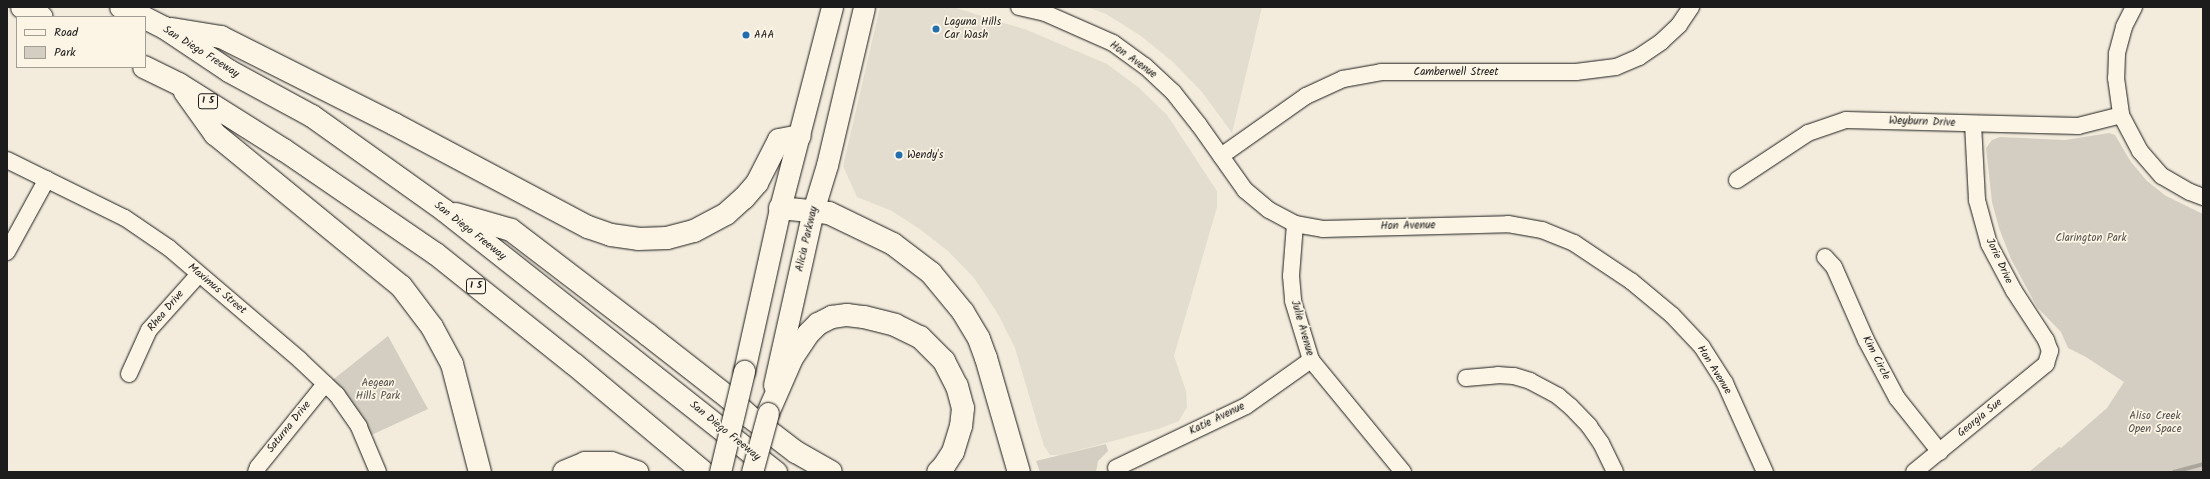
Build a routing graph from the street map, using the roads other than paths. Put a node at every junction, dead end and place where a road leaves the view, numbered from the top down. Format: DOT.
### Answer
graph roads {
  1 [pos="22,7"];
  2 [pos="121,7"];
  3 [pos="832,7"];
  4 [pos="864,7"];
  5 [pos="1019,7"];
  6 [pos="1691,7"];
  7 [pos="2134,7"];
  8 [pos="40,16"];
  9 [pos="140,16"];
  10 [pos="146,18"];
  11 [pos="165,28"];
  12 [pos="146,68"];
  13 [pos="179,84"];
  14 [pos="2121,115"];
  15 [pos="1973,124"];
  16 [pos="800,136"];
  17 [pos="1221,156"];
  18 [pos="7,160"];
  19 [pos="47,179"];
  20 [pos="1737,180"];
  21 [pos="2203,197"];
  22 [pos="780,208"];
  23 [pos="445,211"];
  24 [pos="812,211"];
  25 [pos="1295,224"];
  26 [pos="7,252"];
  27 [pos="1825,257"];
  28 [pos="199,274"];
  29 [pos="1311,360"];
  30 [pos="2046,364"];
  31 [pos="129,374"];
  32 [pos="1466,378"];
  33 [pos="325,384"];
  34 [pos="768,413"];
  35 [pos="1940,452"];
  36 [pos="1116,468"];
  37 [pos="1398,471"];
  38 [pos="256,472"];
  39 [pos="378,472"];
  40 [pos="480,472"];
  41 [pos="564,472"];
  42 [pos="637,472"];
  43 [pos="703,472"];
  44 [pos="720,472"];
  45 [pos="752,472"];
  46 [pos="776,472"];
  47 [pos="832,472"];
  48 [pos="938,472"];
  49 [pos="1019,472"];
  50 [pos="1615,472"];
  51 [pos="1765,472"];
  52 [pos="1914,472"];
  1 -- 8 [label="highway"];
  2 -- 9 [label="highway"];
  3 -- 16 [label="main road"];
  4 -- 24 [label="main road, Alicia Parkway"];
  5 -- 17 [label="street, Hon Avenue"];
  6 -- 17 [label="street, Camberwell Street"];
  7 -- 14 [label="street"];
  10 -- 11 [label="highway, San Diego Freeway"];
  11 -- 16 [label="highway"];
  11 -- 23 [label="highway, San Diego Freeway"];
  12 -- 13 [label="highway, I 5"];
  13 -- 40 [label="highway"];
  13 -- 43 [label="highway, I 5"];
  14 -- 15 [label="street, Weyburn Drive"];
  14 -- 21 [label="street"];
  15 -- 20 [label="street, Weyburn Drive"];
  15 -- 30 [label="street, Jorie Drive"];
  16 -- 22 [label="main road"];
  17 -- 25 [label="street, Hon Avenue"];
  18 -- 19 [label="street, Maximus Street"];
  19 -- 26 [label="street"];
  19 -- 28 [label="street, Maximus Street"];
  22 -- 24 [label="highway"];
  22 -- 44 [label="main road, bridge"];
  23 -- 46 [label="highway, San Diego Freeway"];
  23 -- 47 [label="highway"];
  24 -- 34 [label="main road, Alicia Parkway"];
  24 -- 49 [label="highway"];
  25 -- 29 [label="street, Julie Avenue"];
  25 -- 51 [label="street, Hon Avenue"];
  27 -- 35 [label="street, Kim Circle"];
  28 -- 31 [label="street, Rhea Drive"];
  28 -- 33 [label="street, Maximus Street"];
  29 -- 36 [label="street, Katie Avenue"];
  29 -- 37 [label="street, Julie Avenue"];
  30 -- 35 [label="street, Georgia Sue"];
  32 -- 50 [label="street"];
  33 -- 38 [label="street, Saturna Drive"];
  33 -- 39 [label="street, Maximus Street"];
  34 -- 45 [label="main road, Alicia Parkway, bridge"];
  34 -- 48 [label="highway"];
  35 -- 52 [label="street, Georgia Sue"];
  41 -- 42 [label="highway"];
}
